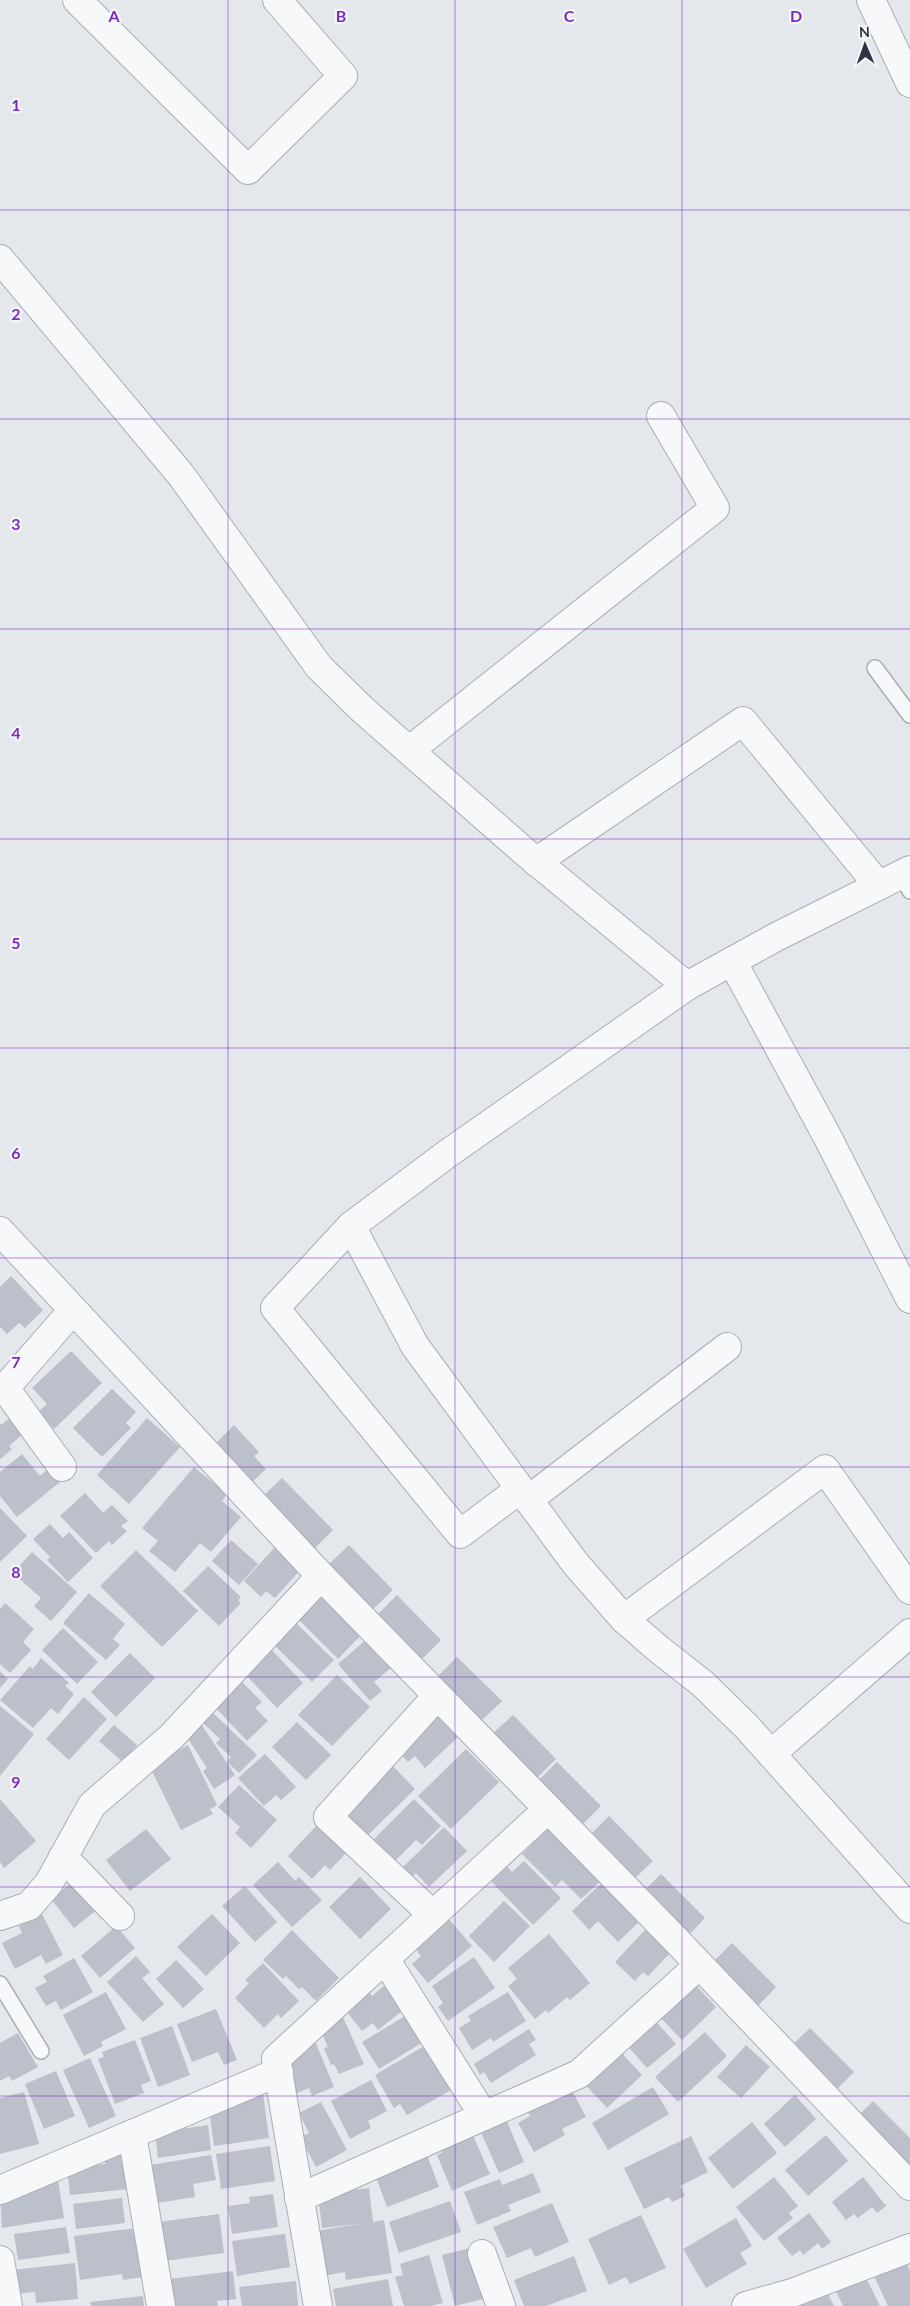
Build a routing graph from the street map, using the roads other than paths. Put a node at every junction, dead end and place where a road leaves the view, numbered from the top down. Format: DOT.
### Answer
graph roads {
  1 [pos="77,0"];
  2 [pos="277,0"];
  3 [pos="871,0"];
  4 [pos="907,71"];
  5 [pos="0,260"];
  6 [pos="661,416"];
  7 [pos="875,668"];
  8 [pos="910,715"];
  9 [pos="410,750"];
  10 [pos="536,862"];
  11 [pos="900,881"];
  12 [pos="732,960"];
  13 [pos="686,986"];
  14 [pos="351,1226"];
  15 [pos="0,1231"];
  16 [pos="910,1299"];
  17 [pos="73,1310"];
  18 [pos="727,1347"];
  19 [pos="62,1467"];
  20 [pos="524,1495"];
  21 [pos="321,1576"];
  22 [pos="910,1590"];
  23 [pos="624,1619"];
  24 [pos="910,1633"];
  25 [pos="437,1696"];
  26 [pos="771,1754"];
  27 [pos="548,1810"];
  28 [pos="63,1857"];
  29 [pos="910,1909"];
  30 [pos="433,1915"];
  31 [pos="0,1916"];
  32 [pos="120,1916"];
  33 [pos="385,1959"];
  34 [pos="699,1965"];
  35 [pos="0,1984"];
  36 [pos="41,2051"];
  37 [pos="279,2072"];
  38 [pos="484,2116"];
  39 [pos="132,2134"];
  40 [pos="910,2186"];
  41 [pos="0,2190"];
  42 [pos="300,2198"];
  43 [pos="910,2248"];
  44 [pos="482,2254"];
  45 [pos="0,2260"];
  46 [pos="8,2306"];
  47 [pos="161,2306"];
  48 [pos="318,2306"];
  49 [pos="501,2306"];
  50 [pos="746,2306"];
  1 -- 2 [label="street"];
  3 -- 4 [label="street"];
  5 -- 9 [label="street"];
  6 -- 9 [label="street"];
  7 -- 8 [label="lane"];
  9 -- 10 [label="street"];
  10 -- 11 [label="street"];
  10 -- 13 [label="street"];
  11 -- 12 [label="street"];
  12 -- 13 [label="street"];
  12 -- 16 [label="street"];
  13 -- 14 [label="street"];
  14 -- 20 [label="street"];
  14 -- 20 [label="street"];
  15 -- 17 [label="street"];
  17 -- 19 [label="street"];
  17 -- 21 [label="street"];
  18 -- 20 [label="street"];
  20 -- 23 [label="street"];
  21 -- 25 [label="street"];
  21 -- 28 [label="street"];
  22 -- 23 [label="street"];
  23 -- 26 [label="street"];
  24 -- 26 [label="street"];
  25 -- 27 [label="street"];
  25 -- 30 [label="street"];
  26 -- 29 [label="street"];
  27 -- 30 [label="street"];
  27 -- 34 [label="street"];
  28 -- 31 [label="street"];
  28 -- 32 [label="street"];
  30 -- 33 [label="street"];
  33 -- 37 [label="street"];
  33 -- 38 [label="street"];
  34 -- 38 [label="street"];
  34 -- 40 [label="street"];
  35 -- 36 [label="lane"];
  37 -- 39 [label="street"];
  37 -- 42 [label="street"];
  38 -- 42 [label="street"];
  39 -- 41 [label="street"];
  39 -- 47 [label="street"];
  42 -- 48 [label="street"];
  43 -- 50 [label="street"];
  44 -- 49 [label="street"];
  45 -- 46 [label="street"];
}
